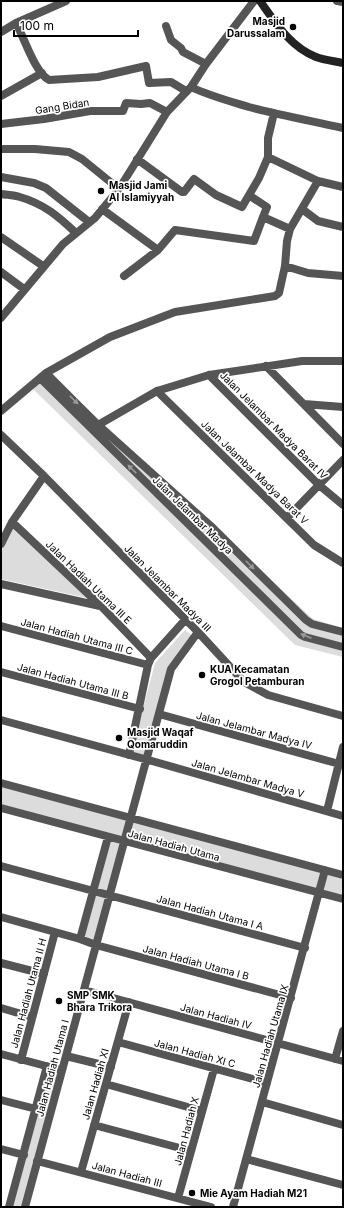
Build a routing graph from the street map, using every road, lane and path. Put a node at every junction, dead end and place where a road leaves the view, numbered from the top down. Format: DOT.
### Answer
graph roads {
  1 [pos="66,1"];
  2 [pos="254,1"];
  3 [pos="260,1"];
  4 [pos="337,1"];
  5 [pos="343,2"];
  6 [pos="16,23"];
  7 [pos="166,26"];
  8 [pos="1,32"];
  9 [pos="206,64"];
  10 [pos="343,64"];
  11 [pos="42,73"];
  12 [pos="188,89"];
  13 [pos="1,96"];
  14 [pos="167,112"];
  15 [pos="274,113"];
  16 [pos="1,124"];
  17 [pos="343,128"];
  18 [pos="1,149"];
  19 [pos="268,158"];
  20 [pos="137,159"];
  21 [pos="1,177"];
  22 [pos="318,181"];
  23 [pos="343,187"];
  24 [pos="119,189"];
  25 [pos="2,196"];
  26 [pos="250,196"];
  27 [pos="102,209"];
  28 [pos="302,210"];
  29 [pos="263,217"];
  30 [pos="89,222"];
  31 [pos="343,227"];
  32 [pos="290,229"];
  33 [pos="76,233"];
  34 [pos="1,237"];
  35 [pos="158,250"];
  36 [pos="43,266"];
  37 [pos="285,266"];
  38 [pos="1,272"];
  39 [pos="124,276"];
  40 [pos="343,276"];
  41 [pos="24,289"];
  42 [pos="1,318"];
  43 [pos="343,360"];
  44 [pos="266,366"];
  45 [pos="43,375"];
  46 [pos="209,375"];
  47 [pos="157,391"];
  48 [pos="304,404"];
  49 [pos="343,407"];
  50 [pos="1,411"];
  51 [pos="98,425"];
  52 [pos="1,435"];
  53 [pos="343,444"];
  54 [pos="343,460"];
  55 [pos="44,476"];
  56 [pos="319,485"];
  57 [pos="343,505"];
  58 [pos="287,518"];
  59 [pos="12,522"];
  60 [pos="213,528"];
  61 [pos="202,537"];
  62 [pos="224,540"];
  63 [pos="1,544"];
  64 [pos="214,549"];
  65 [pos="343,563"];
  66 [pos="1,584"];
  67 [pos="101,606"];
  68 [pos="185,620"];
  69 [pos="1,626"];
  70 [pos="198,632"];
  71 [pos="343,632"];
  72 [pos="343,647"];
  73 [pos="150,662"];
  74 [pos="1,672"];
  75 [pos="140,709"];
  76 [pos="159,714"];
  77 [pos="343,716"];
  78 [pos="1,720"];
  79 [pos="343,747"];
  80 [pos="129,755"];
  81 [pos="147,760"];
  82 [pos="341,764"];
  83 [pos="1,783"];
  84 [pos="1,808"];
  85 [pos="327,811"];
  86 [pos="343,816"];
  87 [pos="130,818"];
  88 [pos="108,837"];
  89 [pos="124,842"];
  90 [pos="1,866"];
  91 [pos="325,870"];
  92 [pos="343,875"];
  93 [pos="93,891"];
  94 [pos="319,894"];
  95 [pos="109,895"];
  96 [pos="343,899"];
  97 [pos="1,917"];
  98 [pos="55,932"];
  99 [pos="80,939"];
  100 [pos="96,945"];
  101 [pos="305,948"];
  102 [pos="1,963"];
  103 [pos="44,974"];
  104 [pos="84,990"];
  105 [pos="291,998"];
  106 [pos="129,1002"];
  107 [pos="1,1008"];
  108 [pos="32,1017"];
  109 [pos="343,1031"];
  110 [pos="118,1042"];
  111 [pos="278,1043"];
  112 [pos="1,1054"];
  113 [pos="66,1056"];
  114 [pos="21,1060"];
  115 [pos="339,1060"];
  116 [pos="47,1066"];
  117 [pos="111,1067"];
  118 [pos="214,1069"];
  119 [pos="61,1070"];
  120 [pos="267,1083"];
  121 [pos="106,1084"];
  122 [pos="1,1100"];
  123 [pos="262,1102"];
  124 [pos="36,1109"];
  125 [pos="202,1111"];
  126 [pos="343,1124"];
  127 [pos="94,1125"];
  128 [pos="1,1149"];
  129 [pos="191,1151"];
  130 [pos="24,1155"];
  131 [pos="246,1159"];
  132 [pos="37,1160"];
  133 [pos="81,1172"];
  134 [pos="343,1185"];
  135 [pos="178,1198"];
  136 [pos="9,1207"];
  137 [pos="25,1207"];
  138 [pos="211,1207"];
  139 [pos="233,1207"];
  1 -- 6 [label="street"];
  2 -- 9 [label="street"];
  3 -- 10 [label="street"];
  4 -- 5 [label="street"];
  6 -- 8 [label="street"];
  6 -- 11 [label="street"];
  7 -- 9 [label="street"];
  9 -- 12 [label="street"];
  11 -- 12 [label="street"];
  11 -- 13 [label="street"];
  12 -- 14 [label="street"];
  12 -- 15 [label="street"];
  14 -- 16 [label="street, Gang Bidan"];
  14 -- 20 [label="street"];
  15 -- 17 [label="street"];
  15 -- 19 [label="street"];
  18 -- 24 [label="street"];
  19 -- 22 [label="street"];
  19 -- 26 [label="street"];
  20 -- 24 [label="street"];
  20 -- 26 [label="street"];
  21 -- 30 [label="street"];
  22 -- 23 [label="street"];
  22 -- 28 [label="street"];
  24 -- 27 [label="street"];
  25 -- 33 [label="street"];
  26 -- 29 [label="street"];
  27 -- 30 [label="street"];
  27 -- 35 [label="street"];
  28 -- 31 [label="street"];
  28 -- 32 [label="street"];
  29 -- 32 [label="street"];
  29 -- 35 [label="street"];
  30 -- 33 [label="street"];
  32 -- 37 [label="street"];
  33 -- 36 [label="street"];
  34 -- 36 [label="street"];
  35 -- 39 [label="street"];
  36 -- 41 [label="street"];
  37 -- 40 [label="street"];
  37 -- 45 [label="street"];
  38 -- 41 [label="street"];
  41 -- 42 [label="street"];
  43 -- 44 [label="street"];
  44 -- 46 [label="street"];
  44 -- 48 [label="street"];
  45 -- 50 [label="street"];
  45 -- 51 [label="street, Jalan Jelambar Madya, one-way"];
  61 -- 45 [label="street, Jalan Jelambar Madya, one-way"];
  46 -- 47 [label="street"];
  46 -- 56 [label="street, Jalan Jelambar Madya Barat IV"];
  47 -- 51 [label="street"];
  47 -- 58 [label="street, Jalan Jelambar Madya Barat V"];
  48 -- 49 [label="street"];
  48 -- 53 [label="street"];
  51 -- 60 [label="street, Jalan Jelambar Madya"];
  52 -- 55 [label="street, Jalan Jelambar Madya III"];
  54 -- 56 [label="street"];
  55 -- 59 [label="street"];
  55 -- 68 [label="street, Jalan Jelambar Madya III"];
  56 -- 57 [label="street, Jalan Jelambar Madya Barat IV"];
  56 -- 58 [label="street"];
  58 -- 65 [label="street, Jalan Jelambar Madya Barat V"];
  59 -- 63 [label="street"];
  59 -- 67 [label="street, Jalan Hadiah Utama III E"];
  60 -- 61 [label="street"];
  60 -- 62 [label="street, Jalan Jelambar Madya"];
  61 -- 64 [label="street, Jalan Jelambar Madya"];
  62 -- 64 [label="street"];
  62 -- 71 [label="street, Jalan Jelambar Madya, one-way"];
  72 -- 64 [label="street, Jalan Jelambar Madya, one-way"];
  66 -- 67 [label="street"];
  67 -- 73 [label="street, Jalan Hadiah Utama III E"];
  68 -- 70 [label="street, Jalan Jelambar Madya III"];
  68 -- 73 [label="street"];
  69 -- 73 [label="street, Jalan Hadiah Utama III C"];
  70 -- 76 [label="street, Jalan Hadiah Utama I"];
  70 -- 77 [label="street, Jalan Jelambar Madya III"];
  73 -- 75 [label="street"];
  74 -- 75 [label="street, Jalan Hadiah Utama III B"];
  75 -- 80 [label="street"];
  76 -- 81 [label="street, Jalan Hadiah Utama I"];
  76 -- 82 [label="street, Jalan Jelambar Madya IV"];
  78 -- 80 [label="street, Jalan Jelambar Madya V"];
  79 -- 82 [label="street"];
  80 -- 81 [label="street, Jalan Jelambar Madya V"];
  81 -- 85 [label="street, Jalan Jelambar Madya V"];
  81 -- 87 [label="street, Jalan Hadiah Utama I"];
  82 -- 85 [label="street"];
  83 -- 87 [label="street, Jalan Hadiah Utama"];
  84 -- 88 [label="street, Jalan Hadiah Utama"];
  85 -- 86 [label="street, Jalan Jelambar Madya V"];
  87 -- 89 [label="street, Jalan Hadiah Utama I"];
  87 -- 91 [label="street, Jalan Hadiah Utama"];
  88 -- 89 [label="street, Jalan Hadiah Utama"];
  88 -- 93 [label="street"];
  89 -- 94 [label="street, Jalan Hadiah Utama"];
  89 -- 95 [label="street, Jalan Hadiah Utama I"];
  90 -- 93 [label="street, Jalan Hadiah Utama I A"];
  91 -- 92 [label="street, Jalan Hadiah Utama"];
  91 -- 94 [label="street, Jalan Hadiah Utama IX"];
  93 -- 95 [label="street, Jalan Hadiah Utama I A"];
  93 -- 99 [label="street"];
  94 -- 96 [label="street, Jalan Hadiah Utama"];
  94 -- 101 [label="street, Jalan Hadiah Utama IX"];
  95 -- 100 [label="street, Jalan Hadiah Utama I"];
  95 -- 101 [label="street, Jalan Hadiah Utama I A"];
  97 -- 98 [label="street, Jalan Hadiah Utama I B"];
  98 -- 99 [label="street, Jalan Hadiah Utama I B"];
  98 -- 103 [label="street, Jalan Hadiah Utama II H"];
  99 -- 100 [label="street, Jalan Hadiah Utama I B"];
  100 -- 104 [label="street, Jalan Hadiah Utama I"];
  100 -- 105 [label="street, Jalan Hadiah Utama I B"];
  101 -- 105 [label="street, Jalan Hadiah Utama IX"];
  102 -- 103 [label="street"];
  103 -- 108 [label="street, Jalan Hadiah Utama II H"];
  104 -- 106 [label="street, Jalan Hadiah IV"];
  104 -- 113 [label="street, Jalan Hadiah Utama I"];
  105 -- 111 [label="street, Jalan Hadiah Utama IX"];
  106 -- 110 [label="street, Jalan Hadiah XI"];
  106 -- 111 [label="street, Jalan Hadiah IV"];
  107 -- 108 [label="street"];
  108 -- 114 [label="street, Jalan Hadiah Utama II H"];
  109 -- 115 [label="street"];
  110 -- 117 [label="street, Jalan Hadiah XI"];
  110 -- 118 [label="street, Jalan Hadiah XI C"];
  111 -- 115 [label="street, Jalan Hadiah IV"];
  111 -- 120 [label="street, Jalan Hadiah Utama IX"];
  112 -- 114 [label="street"];
  113 -- 117 [label="street"];
  113 -- 119 [label="street, Jalan Hadiah Utama I"];
  114 -- 116 [label="street"];
  116 -- 119 [label="street"];
  116 -- 124 [label="street, Jalan Hadiah Utama I"];
  117 -- 121 [label="street, Jalan Hadiah XI"];
  118 -- 120 [label="street, Jalan Hadiah XI C"];
  118 -- 125 [label="street, Jalan Hadiah X"];
  119 -- 132 [label="street, Jalan Hadiah Utama I"];
  120 -- 123 [label="street, Jalan Hadiah Utama IX"];
  121 -- 125 [label="street"];
  121 -- 127 [label="street, Jalan Hadiah XI"];
  122 -- 124 [label="street"];
  123 -- 126 [label="street"];
  123 -- 131 [label="street, Jalan Hadiah Utama IX"];
  124 -- 130 [label="street, Jalan Hadiah Utama I"];
  125 -- 129 [label="street, Jalan Hadiah X"];
  127 -- 129 [label="street"];
  127 -- 133 [label="street, Jalan Hadiah XI"];
  128 -- 130 [label="street"];
  129 -- 135 [label="street, Jalan Hadiah X"];
  130 -- 136 [label="street, Jalan Hadiah Utama I"];
  131 -- 134 [label="street"];
  131 -- 139 [label="street, Jalan Hadiah Utama IX"];
  132 -- 133 [label="street, Jalan Hadiah III"];
  132 -- 137 [label="street, Jalan Hadiah Utama I"];
  133 -- 135 [label="street, Jalan Hadiah III"];
  135 -- 138 [label="street, Jalan Hadiah III"];
}
